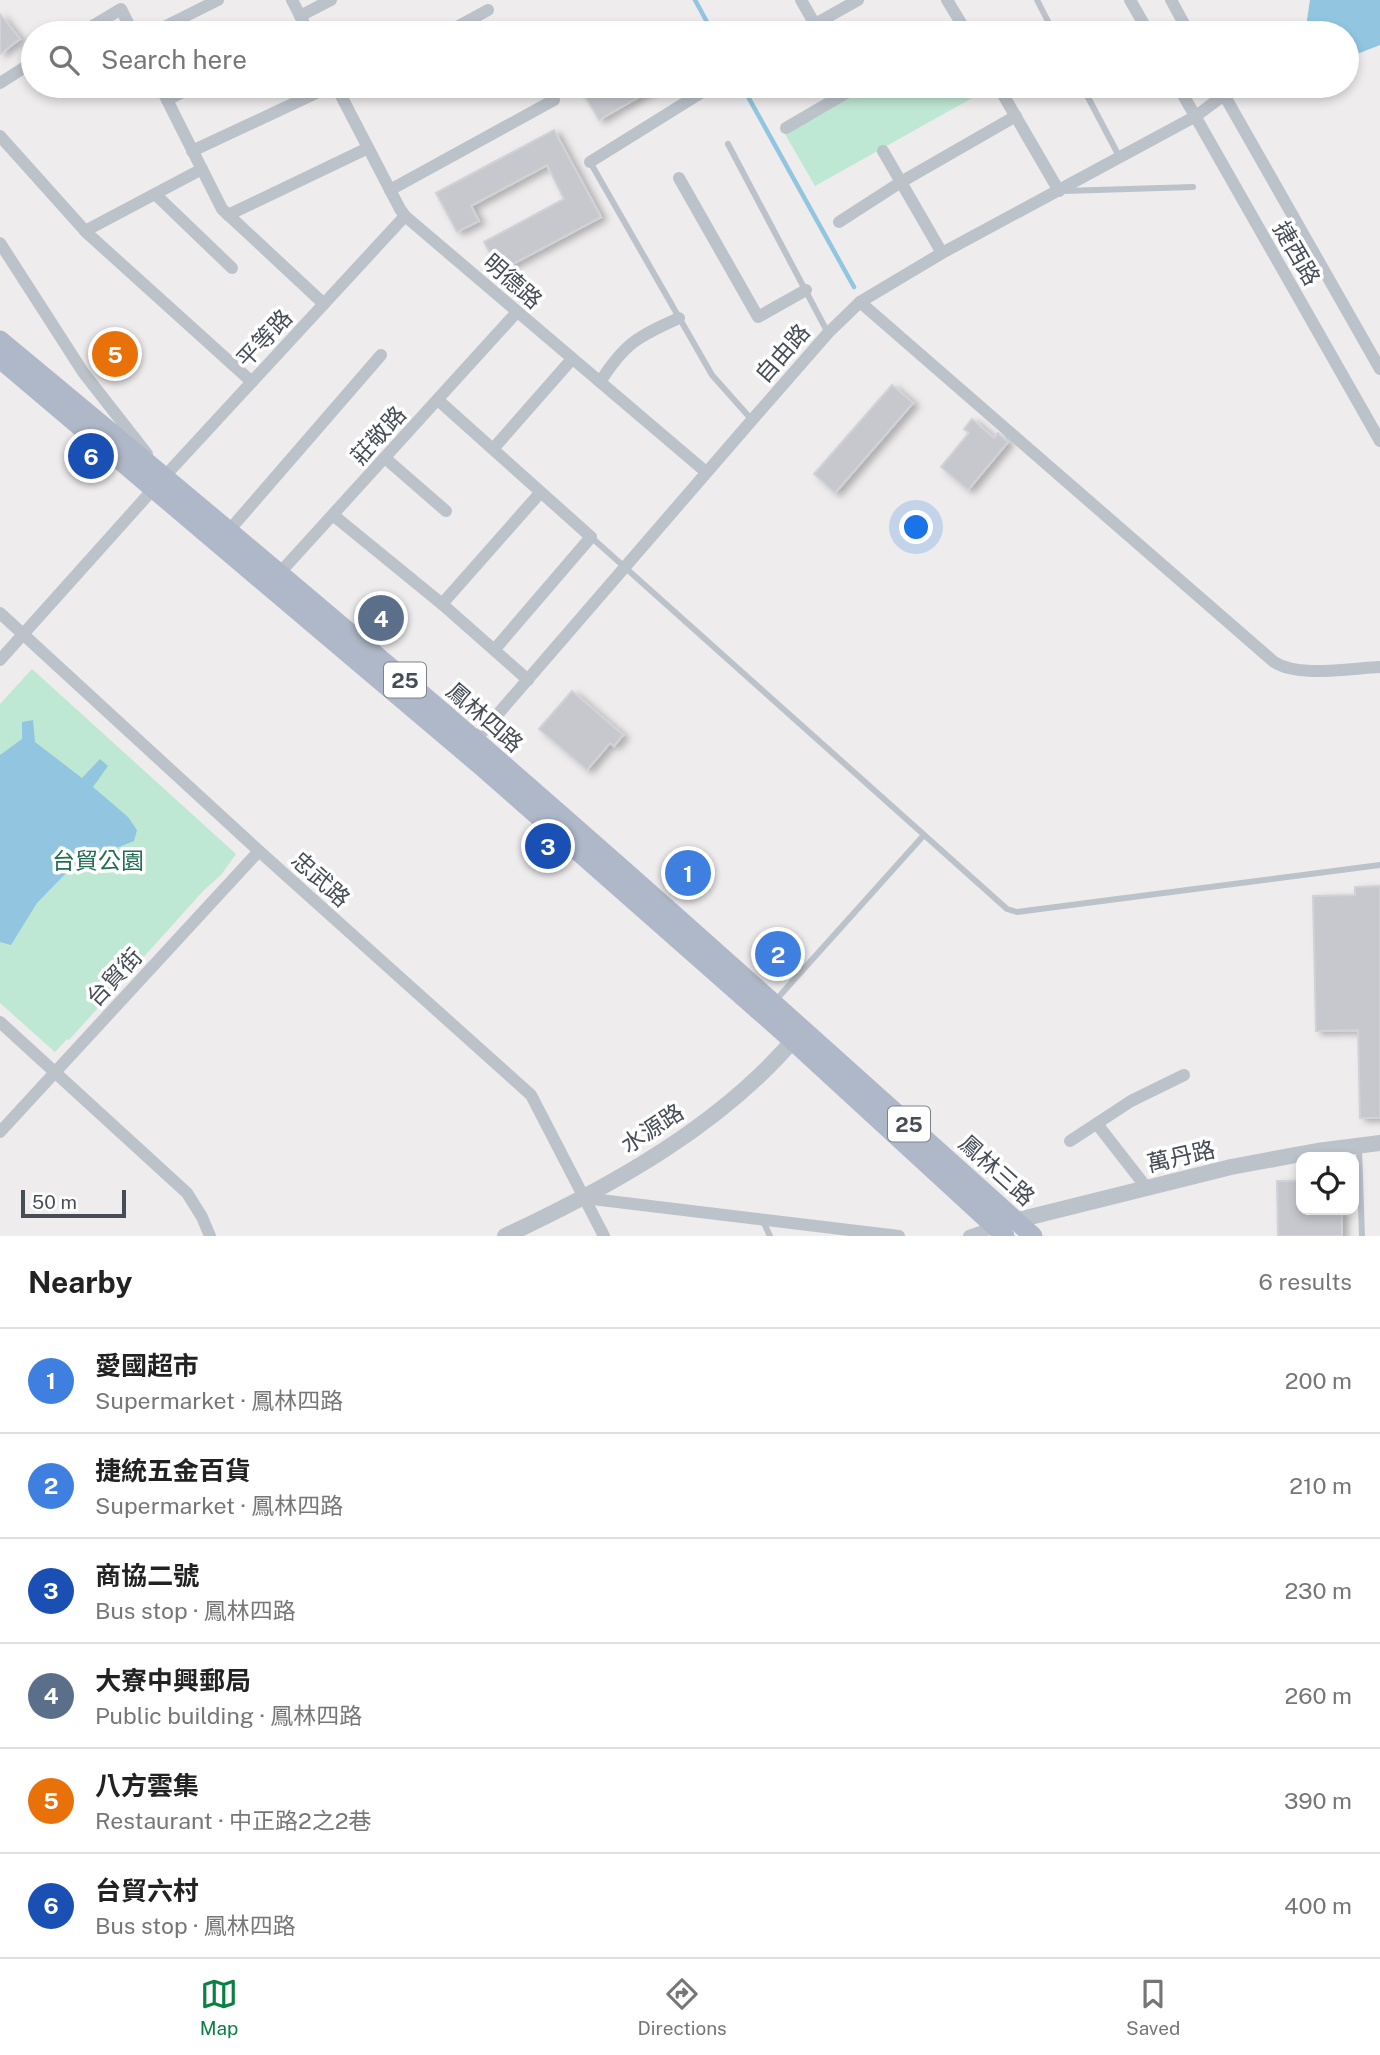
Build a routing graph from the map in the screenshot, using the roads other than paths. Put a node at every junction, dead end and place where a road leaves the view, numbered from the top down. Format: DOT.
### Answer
graph roads {
  1 [pos="218,0"];
  2 [pos="292,0"];
  3 [pos="331,0"];
  4 [pos="801,0"];
  5 [pos="858,0"];
  6 [pos="947,0"];
  7 [pos="1037,0"];
  8 [pos="1130,0"];
  9 [pos="1171,0"];
  10 [pos="488,10"];
  11 [pos="300,16"];
  12 [pos="101,21"];
  13 [pos="127,21"];
  14 [pos="176,21"];
  15 [pos="302,21"];
  16 [pos="468,21"];
  17 [pos="813,21"];
  18 [pos="828,21"];
  19 [pos="960,21"];
  20 [pos="1048,21"];
  21 [pos="1142,21"];
  22 [pos="1182,21"];
  23 [pos="21,70"];
  24 [pos="0,83"];
  25 [pos="171,98"];
  26 [pos="314,98"];
  27 [pos="344,98"];
  28 [pos="693,98"];
  29 [pos="835,98"];
  30 [pos="1005,98"];
  31 [pos="1088,98"];
  32 [pos="1185,98"];
  33 [pos="1214,98"];
  34 [pos="1227,98"];
  35 [pos="167,100"];
  36 [pos="554,100"];
  37 [pos="1016,116"];
  38 [pos="1196,116"];
  39 [pos="786,128"];
  40 [pos="0,136"];
  41 [pos="728,144"];
  42 [pos="368,148"];
  43 [pos="192,151"];
  44 [pos="883,151"];
  45 [pos="1121,158"];
  46 [pos="590,162"];
  47 [pos="202,169"];
  48 [pos="679,178"];
  49 [pos="901,182"];
  50 [pos="1193,187"];
  51 [pos="390,190"];
  52 [pos="1059,191"];
  53 [pos="155,194"];
  54 [pos="228,215"];
  55 [pos="405,216"];
  56 [pos="839,222"];
  57 [pos="85,231"];
  58 [pos="0,243"];
  59 [pos="942,253"];
  60 [pos="232,268"];
  61 [pos="806,290"];
  62 [pos="860,302"];
  63 [pos="324,304"];
  64 [pos="517,312"];
  65 [pos="679,318"];
  66 [pos="828,333"];
  67 [pos="0,340"];
  68 [pos="381,355"];
  69 [pos="0,359"];
  70 [pos="572,359"];
  71 [pos="1380,369"];
  72 [pos="252,382"];
  73 [pos="600,382"];
  74 [pos="438,400"];
  75 [pos="751,420"];
  76 [pos="1380,441"];
  77 [pos="494,449"];
  78 [pos="385,458"];
  79 [pos="706,472"];
  80 [pos="160,482"];
  81 [pos="540,493"];
  82 [pos="446,511"];
  83 [pos="333,515"];
  84 [pos="224,537"];
  85 [pos="591,537"];
  86 [pos="625,567"];
  87 [pos="274,579"];
  88 [pos="442,604"];
  89 [pos="0,613"];
  90 [pos="23,634"];
  91 [pos="495,649"];
  92 [pos="0,660"];
  93 [pos="1380,667"];
  94 [pos="528,680"];
  95 [pos="470,747"];
  96 [pos="924,835"];
  97 [pos="259,851"];
  98 [pos="1380,865"];
  99 [pos="774,1002"];
  100 [pos="0,1022"];
  101 [pos="798,1035"];
  102 [pos="56,1071"];
  103 [pos="1184,1075"];
  104 [pos="1097,1124"];
  105 [pos="0,1132"];
  106 [pos="1070,1141"];
  107 [pos="1380,1143"];
  108 [pos="1359,1146"];
  109 [pos="1146,1187"];
  110 [pos="584,1198"];
  111 [pos="762,1220"];
  112 [pos="1005,1228"];
  113 [pos="210,1236"];
  114 [pos="505,1236"];
  115 [pos="604,1236"];
  116 [pos="770,1236"];
  117 [pos="899,1236"];
  118 [pos="969,1236"];
  119 [pos="1033,1236"];
  120 [pos="1362,1236"];
  1 -- 14 [label="street"];
  2 -- 11 [label="street"];
  3 -- 11 [label="street"];
  4 -- 17 [label="street"];
  5 -- 18 [label="street"];
  6 -- 19 [label="street"];
  7 -- 20 [label="lane"];
  8 -- 21 [label="street"];
  9 -- 22 [label="street"];
  10 -- 16 [label="street"];
  11 -- 15 [label="street"];
  12 -- 13 [label="street"];
  23 -- 24 [label="street"];
  25 -- 35 [label="street"];
  26 -- 43 [label="street"];
  27 -- 42 [label="street, 明德路"];
  28 -- 46 [label="street"];
  29 -- 39 [label="street"];
  30 -- 37 [label="street"];
  31 -- 45 [label="lane"];
  32 -- 38 [label="street, 捷西路"];
  33 -- 38 [label="street, 自由路"];
  34 -- 71 [label="street, 捷西路"];
  35 -- 43 [label="street"];
  36 -- 51 [label="street"];
  37 -- 49 [label="street"];
  37 -- 52 [label="street"];
  38 -- 45 [label="street, 自由路"];
  38 -- 76 [label="street, 捷西路"];
  40 -- 57 [label="street"];
  41 -- 61 [label="lane"];
  42 -- 51 [label="street, 明德路"];
  42 -- 54 [label="street"];
  43 -- 47 [label="street"];
  44 -- 49 [label="street"];
  45 -- 52 [label="street, 自由路"];
  46 -- 65 [label="lane"];
  47 -- 53 [label="street"];
  47 -- 54 [label="street"];
  48 -- 61 [label="street"];
  49 -- 56 [label="street"];
  49 -- 59 [label="street"];
  50 -- 52 [label="lane"];
  51 -- 55 [label="street, 明德路"];
  52 -- 59 [label="street, 自由路"];
  53 -- 57 [label="street"];
  53 -- 60 [label="street"];
  54 -- 63 [label="street"];
  55 -- 63 [label="street, 平等路"];
  55 -- 64 [label="street, 明德路"];
  57 -- 72 [label="street"];
  58 -- 80 [label="street"];
  59 -- 62 [label="street, 自由路"];
  61 -- 66 [label="lane"];
  62 -- 66 [label="street, 自由路"];
  62 -- 93 [label="street"];
  63 -- 72 [label="street, 平等路"];
  64 -- 70 [label="street, 明德路"];
  64 -- 74 [label="street, 莊敬路"];
  65 -- 73 [label="street"];
  65 -- 75 [label="lane"];
  66 -- 75 [label="street, 自由路"];
  67 -- 80 [label="main road, 鳳林四路 / 25"];
  68 -- 84 [label="street"];
  69 -- 80 [label="main road, 鳳林四路 / 25"];
  70 -- 73 [label="street, 明德路"];
  70 -- 77 [label="street"];
  72 -- 80 [label="street, 平等路"];
  73 -- 79 [label="street, 明德路"];
  74 -- 77 [label="street"];
  74 -- 78 [label="street, 莊敬路"];
  75 -- 79 [label="street, 自由路"];
  77 -- 81 [label="street"];
  78 -- 82 [label="street"];
  78 -- 83 [label="street, 莊敬路"];
  79 -- 86 [label="street, 自由路"];
  80 -- 84 [label="main road, 鳳林四路 / 25"];
  80 -- 90 [label="street, 平等路"];
  81 -- 85 [label="street"];
  81 -- 88 [label="street"];
  83 -- 87 [label="street, 莊敬路"];
  83 -- 88 [label="street"];
  84 -- 87 [label="main road, 鳳林四路 / 25"];
  85 -- 86 [label="lane"];
  85 -- 91 [label="street"];
  86 -- 94 [label="street, 自由路"];
  86 -- 96 [label="lane"];
  87 -- 95 [label="main road, 鳳林四路 / 25"];
  88 -- 91 [label="street"];
  89 -- 90 [label="street, 忠武路"];
  90 -- 92 [label="street, 平等路"];
  90 -- 97 [label="street, 忠武路"];
  91 -- 94 [label="street"];
  94 -- 95 [label="street, 自由路"];
  95 -- 99 [label="main road, 鳳林四路 / 25"];
  95 -- 101 [label="main road, 鳳林四路 / 25"];
  96 -- 98 [label="lane"];
  96 -- 99 [label="lane"];
  97 -- 102 [label="street, 台貿街"];
  97 -- 110 [label="street, 忠武路"];
  99 -- 101 [label="main road, 鳳林四路 / 25"];
  100 -- 102 [label="street"];
  101 -- 110 [label="street, 水源路"];
  101 -- 112 [label="main road, 鳳林三路 / 25"];
  102 -- 105 [label="street, 台貿街"];
  102 -- 113 [label="street"];
  103 -- 104 [label="street"];
  104 -- 106 [label="street"];
  104 -- 109 [label="street"];
  107 -- 108 [label="street, 萬丹路"];
  108 -- 109 [label="street, 萬丹路"];
  108 -- 120 [label="lane"];
  109 -- 112 [label="street, 萬丹路"];
  110 -- 111 [label="street"];
  110 -- 114 [label="street, 水源路"];
  110 -- 115 [label="street, 忠武路"];
  111 -- 116 [label="lane"];
  111 -- 117 [label="street"];
  112 -- 118 [label="street"];
  112 -- 119 [label="main road, 鳳林三路 / 25"];
}
